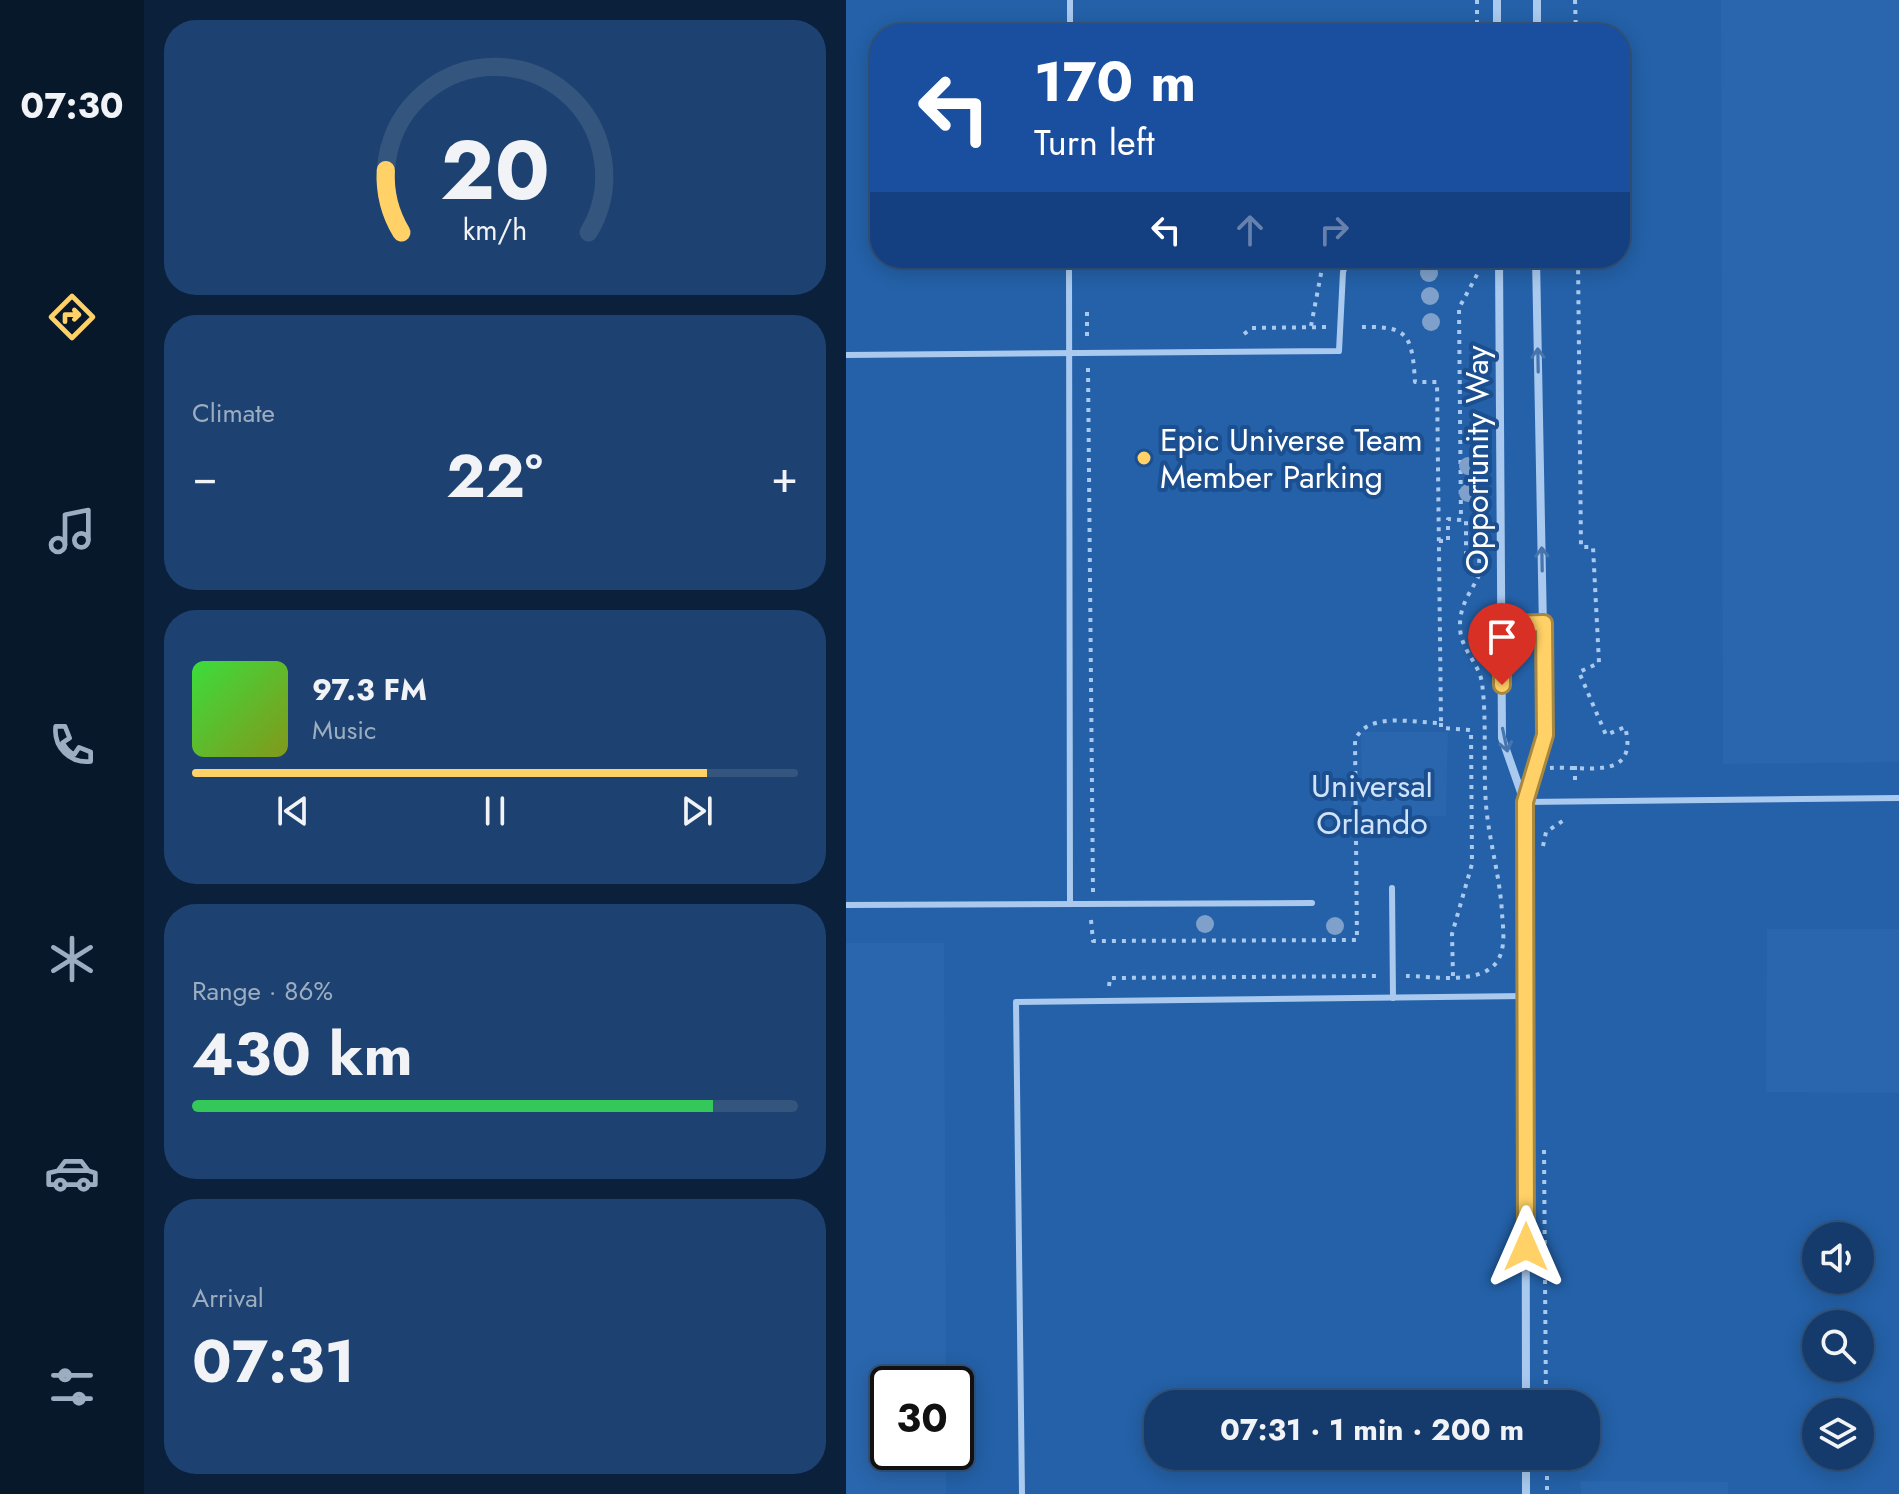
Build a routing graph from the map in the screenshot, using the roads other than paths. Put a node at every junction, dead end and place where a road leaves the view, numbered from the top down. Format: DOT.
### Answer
graph roads {
  1 [pos="1070,0"];
  2 [pos="1497,0"];
  3 [pos="1537,0"];
  4 [pos="1070,24"];
  5 [pos="1497,24"];
  6 [pos="1537,24"];
  7 [pos="1069,268"];
  8 [pos="1344,268"];
  9 [pos="1499,268"];
  10 [pos="1536,268"];
  11 [pos="1069,353"];
  12 [pos="846,355"];
  13 [pos="1544,623"];
  14 [pos="1502,624"];
  15 [pos="1899,798"];
  16 [pos="1525,802"];
  17 [pos="1392,888"];
  18 [pos="1312,903"];
  19 [pos="1070,904"];
  20 [pos="846,905"];
  21 [pos="1525,996"];
  22 [pos="1393,998"];
  23 [pos="1526,1390"];
  24 [pos="1526,1470"];
  25 [pos="1022,1494"];
  26 [pos="1526,1494"];
  1 -- 4 [label="lane"];
  2 -- 5 [label="street"];
  3 -- 6 [label="street"];
  7 -- 11 [label="lane"];
  8 -- 11 [label="lane"];
  9 -- 14 [label="street, Opportunity Way"];
  13 -- 10 [label="street, Opportunity Way, one-way"];
  11 -- 12 [label="lane"];
  11 -- 19 [label="lane"];
  13 -- 14 [label="lane"];
  13 -- 16 [label="street, Opportunity Way"];
  14 -- 16 [label="street, Opportunity Way, one-way"];
  15 -- 16 [label="lane"];
  16 -- 21 [label="street, Opportunity Way"];
  17 -- 22 [label="lane"];
  18 -- 19 [label="lane"];
  19 -- 20 [label="lane"];
  21 -- 22 [label="lane"];
  21 -- 23 [label="street, Opportunity Way"];
  22 -- 25 [label="lane"];
  24 -- 26 [label="street"];
}
